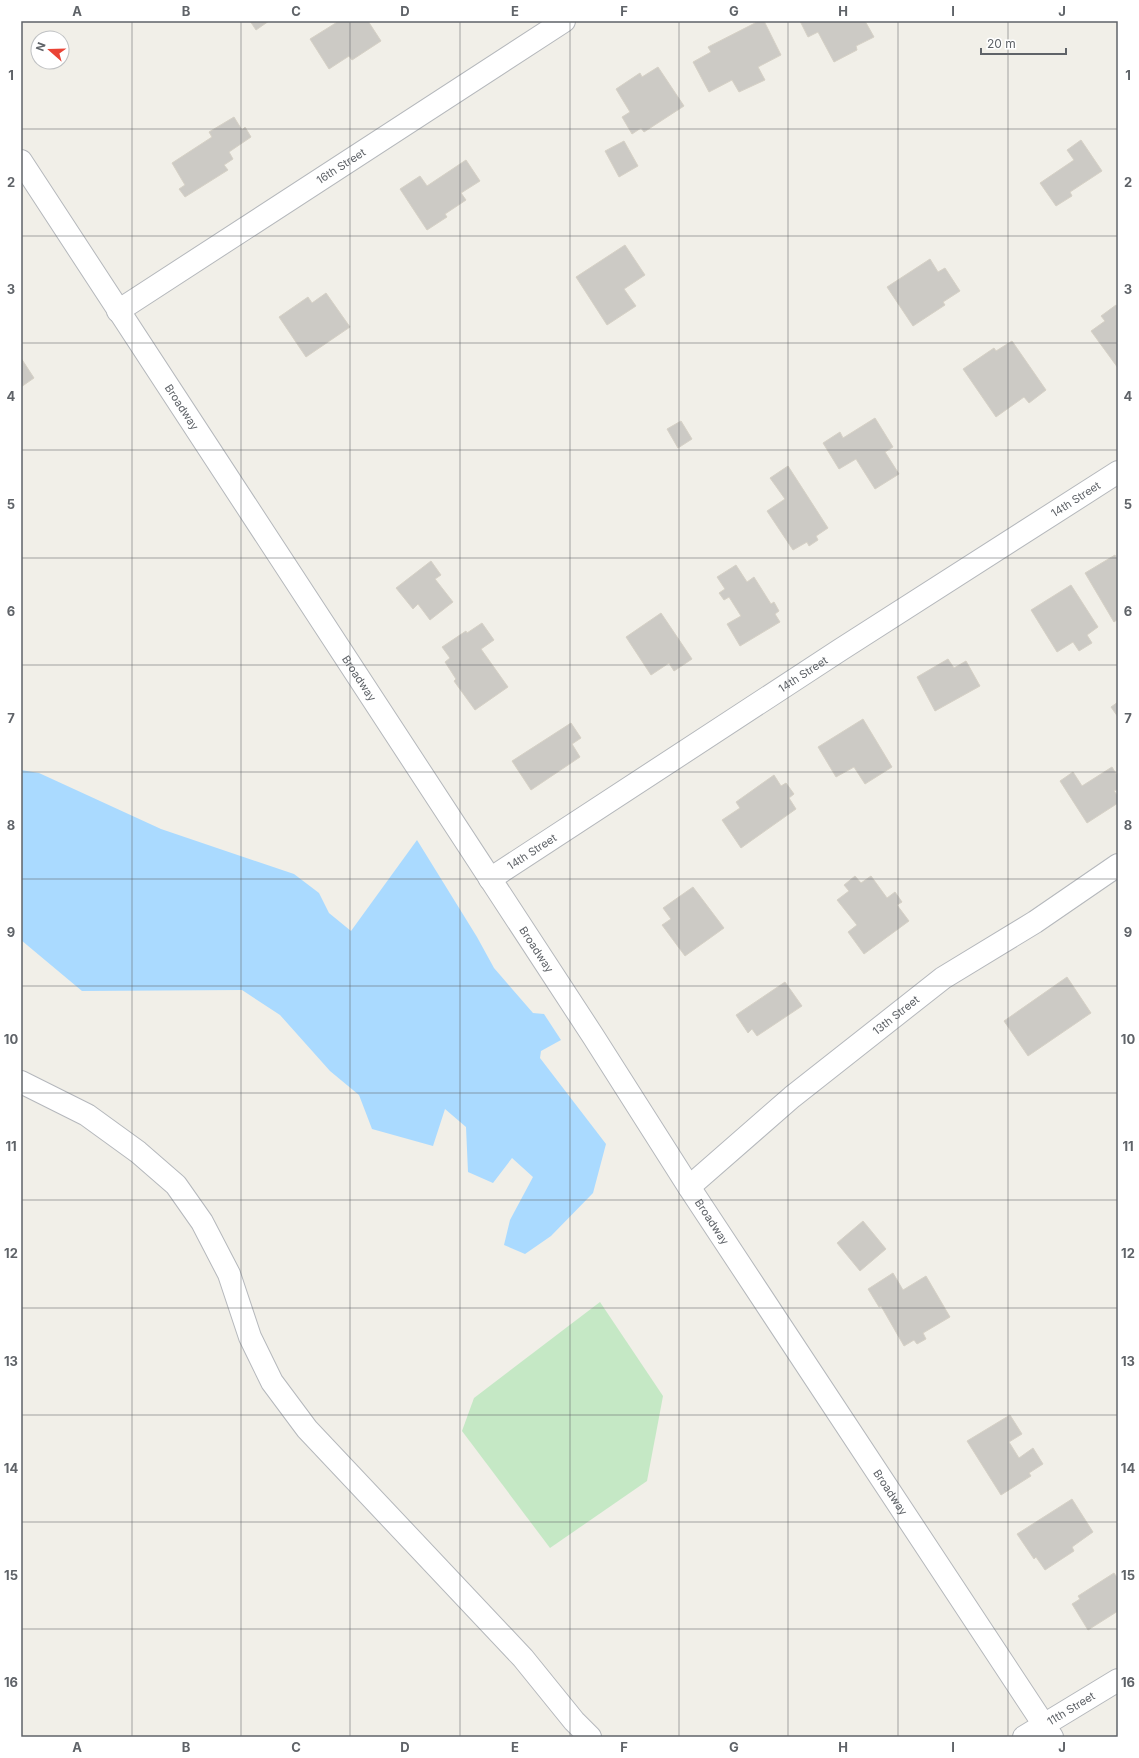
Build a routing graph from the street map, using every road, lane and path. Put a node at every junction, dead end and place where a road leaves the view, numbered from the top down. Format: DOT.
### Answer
graph roads {
  1 [pos="564,21"];
  2 [pos="21,161"];
  3 [pos="118,311"];
  4 [pos="1118,472"];
  5 [pos="1118,865"];
  6 [pos="490,879"];
  7 [pos="21,1082"];
  8 [pos="689,1187"];
  9 [pos="1118,1680"];
  10 [pos="1047,1731"];
  11 [pos="590,1737"];
  12 [pos="1024,1737"];
  1 -- 3 [label="street, 16th Street"];
  2 -- 3 [label="street, Broadway"];
  3 -- 6 [label="street, Broadway"];
  4 -- 6 [label="street, 14th Street"];
  5 -- 8 [label="street, 13th Street"];
  6 -- 8 [label="street, Broadway"];
  7 -- 11 [label="street"];
  8 -- 10 [label="street, Broadway"];
  9 -- 10 [label="street, 11th Street"];
  10 -- 12 [label="street, 11th Street"];
}
